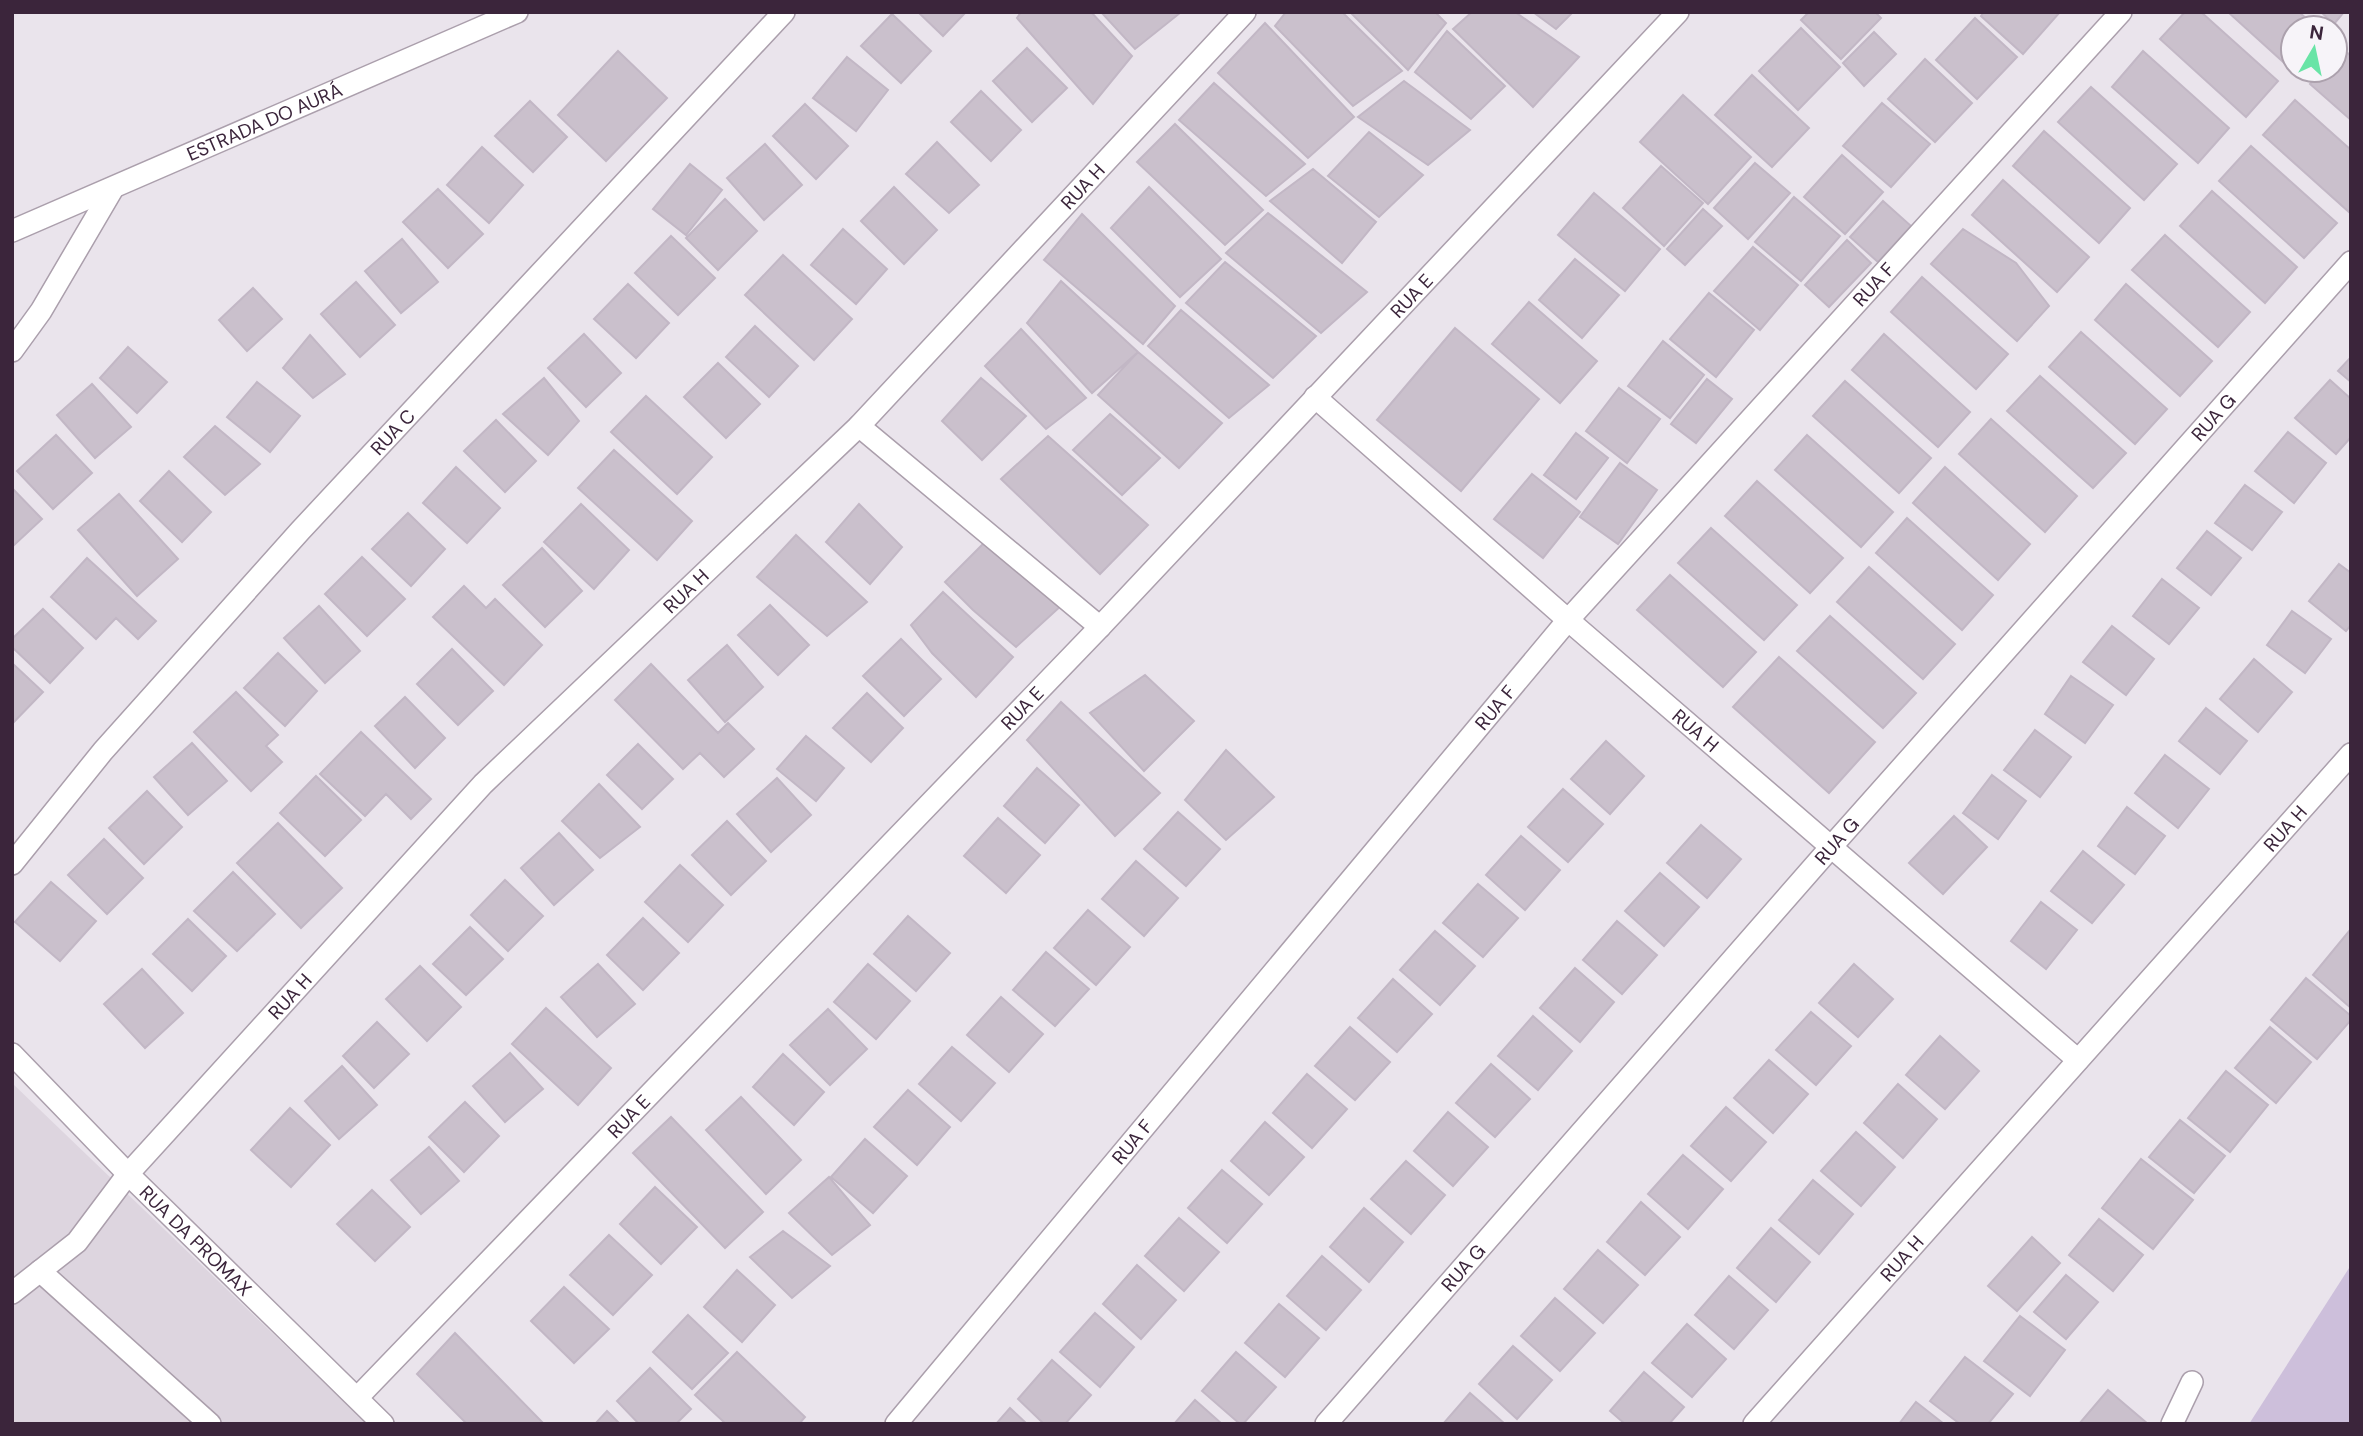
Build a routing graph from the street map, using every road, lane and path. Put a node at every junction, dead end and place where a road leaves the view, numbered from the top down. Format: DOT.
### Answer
graph roads {
  1 [pos="517,12"];
  2 [pos="784,12"];
  3 [pos="1245,12"];
  4 [pos="1678,12"];
  5 [pos="2121,12"];
  6 [pos="112,190"];
  7 [pos="12,232"];
  8 [pos="2351,262"];
  9 [pos="12,351"];
  10 [pos="1315,397"];
  11 [pos="859,426"];
  12 [pos="1568,620"];
  13 [pos="1100,627"];
  14 [pos="2351,754"];
  15 [pos="1831,847"];
  16 [pos="12,864"];
  17 [pos="12,1054"];
  18 [pos="2078,1060"];
  19 [pos="128,1174"];
  20 [pos="40,1271"];
  21 [pos="12,1293"];
  22 [pos="2192,1382"];
  23 [pos="358,1397"];
  24 [pos="210,1424"];
  25 [pos="383,1424"];
  26 [pos="896,1424"];
  27 [pos="1326,1424"];
  28 [pos="1754,1424"];
  29 [pos="2172,1424"];
  1 -- 6 [label="street, ESTRADA DO AURÁ"];
  2 -- 16 [label="street, RUA C"];
  3 -- 11 [label="street, RUA H"];
  4 -- 10 [label="street, RUA E"];
  5 -- 12 [label="street, RUA F"];
  6 -- 7 [label="street, ESTRADA DO AURÁ"];
  6 -- 9 [label="street"];
  8 -- 15 [label="street, RUA G"];
  10 -- 12 [label="street, RUA H"];
  10 -- 13 [label="street, RUA E"];
  11 -- 13 [label="street"];
  11 -- 19 [label="street, RUA H"];
  12 -- 15 [label="street, RUA H"];
  12 -- 26 [label="street, RUA F"];
  13 -- 23 [label="street, RUA E"];
  14 -- 18 [label="street, RUA H"];
  15 -- 18 [label="street, RUA H"];
  15 -- 27 [label="street, RUA G"];
  17 -- 19 [label="street, RUA DA PROMAX"];
  18 -- 28 [label="street, RUA H"];
  19 -- 20 [label="street, RUA H"];
  19 -- 23 [label="street, RUA DA PROMAX"];
  20 -- 21 [label="street, RUA H"];
  20 -- 24 [label="street"];
  22 -- 29 [label="street"];
  23 -- 25 [label="street, RUA DA PROMAX"];
}
